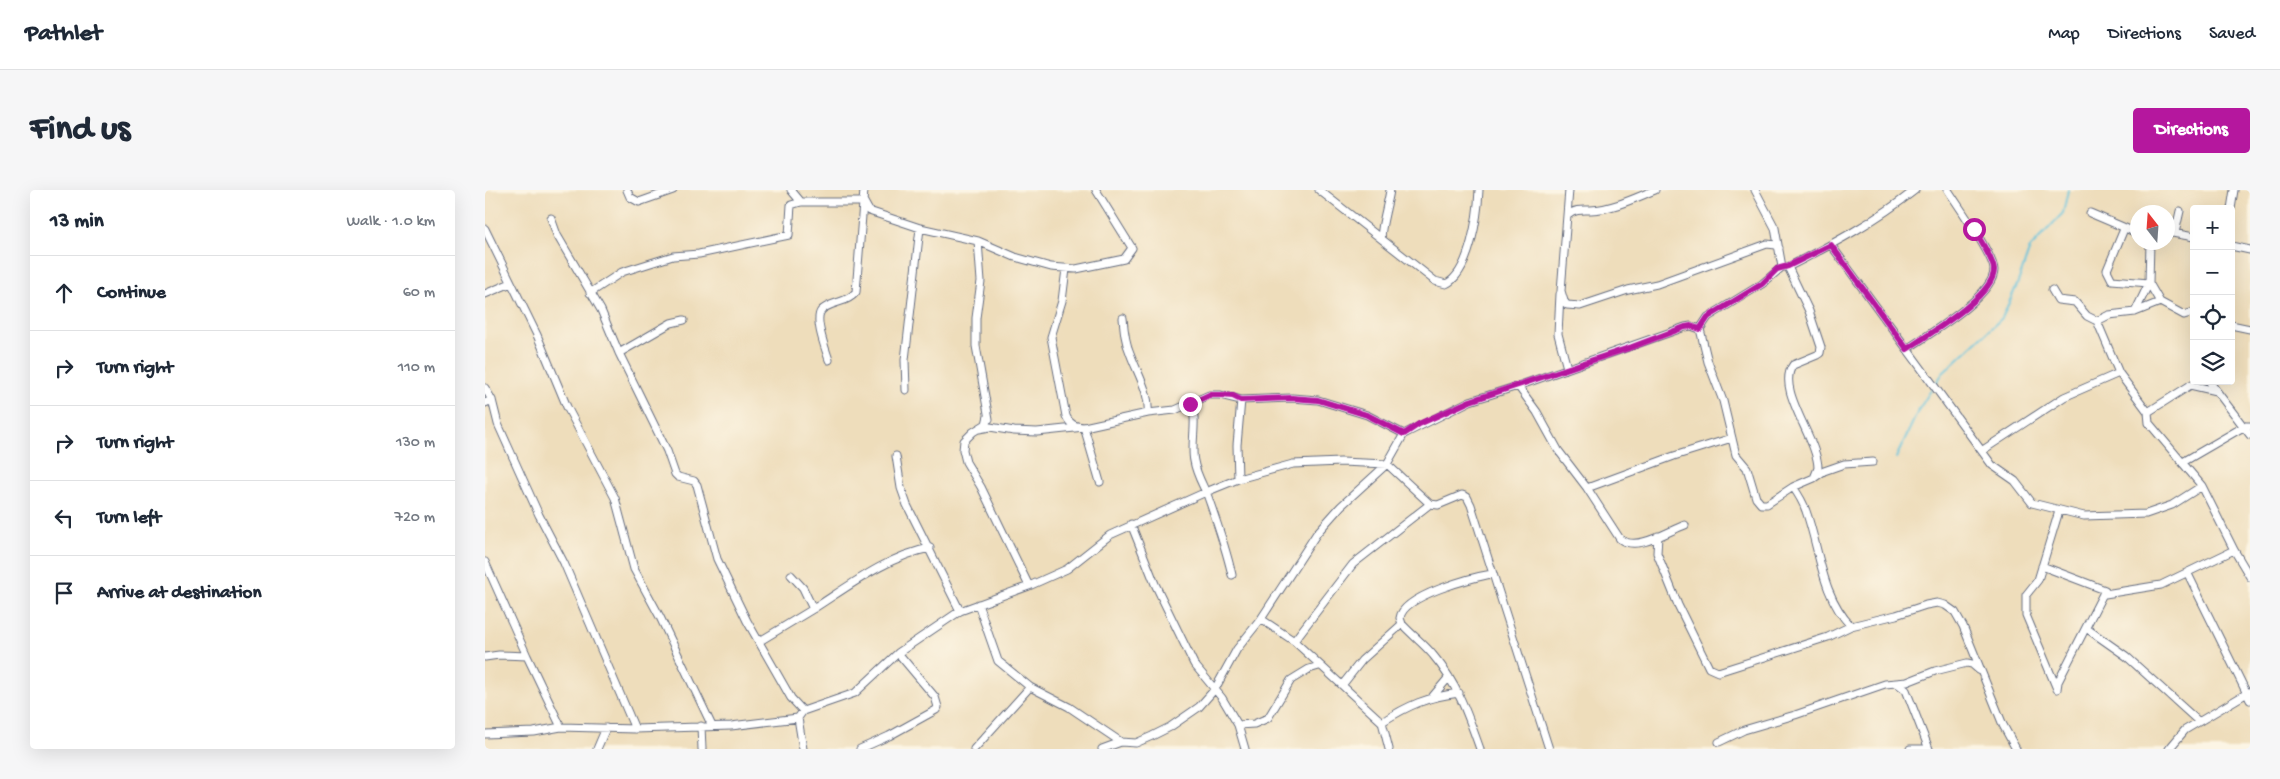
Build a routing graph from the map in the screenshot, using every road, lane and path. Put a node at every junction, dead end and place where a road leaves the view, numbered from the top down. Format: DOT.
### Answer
graph roads {
  1 [pos="627,190"];
  2 [pos="673,190"];
  3 [pos="864,190"];
  4 [pos="1096,190"];
  5 [pos="1319,190"];
  6 [pos="1390,190"];
  7 [pos="1479,190"];
  8 [pos="1569,190"];
  9 [pos="1655,190"];
  10 [pos="1755,190"];
  11 [pos="1915,190"];
  12 [pos="1948,190"];
  13 [pos="2234,190"];
  14 [pos="792,192"];
  15 [pos="1569,199"];
  16 [pos="801,202"];
  17 [pos="864,202"];
  18 [pos="791,205"];
  19 [pos="2232,205"];
  20 [pos="1578,210"];
  21 [pos="2180,211"];
  22 [pos="2090,213"];
  23 [pos="1568,215"];
  24 [pos="551,218"];
  25 [pos="2175,223"];
  26 [pos="920,228"];
  27 [pos="485,229"];
  28 [pos="2124,229"];
  29 [pos="2130,231"];
  30 [pos="2175,233"];
  31 [pos="2190,236"];
  32 [pos="1381,239"];
  33 [pos="978,241"];
  34 [pos="1831,245"];
  35 [pos="2235,247"];
  36 [pos="1779,248"];
  37 [pos="2150,250"];
  38 [pos="2250,250"];
  39 [pos="1785,267"];
  40 [pos="1066,269"];
  41 [pos="511,283"];
  42 [pos="2149,283"];
  43 [pos="2052,290"];
  44 [pos="1561,291"];
  45 [pos="590,293"];
  46 [pos="485,294"];
  47 [pos="2160,302"];
  48 [pos="2135,312"];
  49 [pos="2190,313"];
  50 [pos="1123,318"];
  51 [pos="684,320"];
  52 [pos="2097,321"];
  53 [pos="2235,326"];
  54 [pos="1700,329"];
  55 [pos="2250,329"];
  56 [pos="1907,349"];
  57 [pos="619,353"];
  58 [pos="829,360"];
  59 [pos="1567,368"];
  60 [pos="2119,373"];
  61 [pos="2190,385"];
  62 [pos="2199,385"];
  63 [pos="2212,385"];
  64 [pos="1518,386"];
  65 [pos="485,388"];
  66 [pos="906,390"];
  67 [pos="2218,392"];
  68 [pos="1241,400"];
  69 [pos="488,401"];
  70 [pos="1190,404"];
  71 [pos="2148,412"];
  72 [pos="1148,413"];
  73 [pos="988,416"];
  74 [pos="2247,426"];
  75 [pos="1084,427"];
  76 [pos="997,428"];
  77 [pos="979,429"];
  78 [pos="1404,434"];
  79 [pos="2250,435"];
  80 [pos="1732,438"];
  81 [pos="1983,450"];
  82 [pos="896,456"];
  83 [pos="1873,462"];
  84 [pos="2183,462"];
  85 [pos="1387,464"];
  86 [pos="1814,478"];
  87 [pos="1238,479"];
  88 [pos="1100,482"];
  89 [pos="2202,486"];
  90 [pos="1793,487"];
  91 [pos="1587,488"];
  92 [pos="1206,492"];
  93 [pos="1430,504"];
  94 [pos="2059,511"];
  95 [pos="1131,524"];
  96 [pos="1685,525"];
  97 [pos="1658,536"];
  98 [pos="930,548"];
  99 [pos="2234,550"];
  100 [pos="485,562"];
  101 [pos="2042,566"];
  102 [pos="1492,574"];
  103 [pos="2188,574"];
  104 [pos="791,575"];
  105 [pos="1232,575"];
  106 [pos="2250,577"];
  107 [pos="1029,586"];
  108 [pos="2105,590"];
  109 [pos="978,604"];
  110 [pos="813,609"];
  111 [pos="960,611"];
  112 [pos="1261,619"];
  113 [pos="1403,624"];
  114 [pos="1851,626"];
  115 [pos="2086,628"];
  116 [pos="760,641"];
  117 [pos="1294,641"];
  118 [pos="898,653"];
  119 [pos="527,656"];
  120 [pos="485,657"];
  121 [pos="1319,666"];
  122 [pos="1981,672"];
  123 [pos="1449,677"];
  124 [pos="1343,684"];
  125 [pos="1898,684"];
  126 [pos="1030,687"];
  127 [pos="1215,689"];
  128 [pos="1459,693"];
  129 [pos="2249,695"];
  130 [pos="1433,696"];
  131 [pos="800,714"];
  132 [pos="2199,720"];
  133 [pos="1382,722"];
  134 [pos="1238,725"];
  135 [pos="701,726"];
  136 [pos="712,726"];
  137 [pos="561,727"];
  138 [pos="606,728"];
  139 [pos="635,729"];
  140 [pos="485,734"];
  141 [pos="1121,742"];
  142 [pos="1719,742"];
  143 [pos="1137,746"];
  144 [pos="597,749"];
  145 [pos="702,749"];
  146 [pos="803,749"];
  147 [pos="860,749"];
  148 [pos="974,749"];
  149 [pos="1102,749"];
  150 [pos="1245,749"];
  151 [pos="1389,749"];
  152 [pos="1480,749"];
  153 [pos="1549,749"];
  154 [pos="1910,749"];
  155 [pos="1923,749"];
  156 [pos="1929,749"];
  157 [pos="2016,749"];
  158 [pos="2169,749"];
  1 -- 2 [label="street"];
  3 -- 17 [label="street"];
  4 -- 40 [label="street"];
  5 -- 32 [label="street"];
  6 -- 32 [label="street"];
  7 -- 32 [label="street"];
  8 -- 15 [label="street"];
  9 -- 20 [label="street"];
  10 -- 36 [label="street"];
  11 -- 34 [label="street"];
  12 -- 56 [label="street"];
  13 -- 19 [label="street"];
  14 -- 16 [label="street"];
  14 -- 18 [label="street"];
  15 -- 20 [label="street"];
  15 -- 23 [label="street"];
  16 -- 17 [label="street"];
  16 -- 18 [label="street"];
  17 -- 26 [label="street"];
  17 -- 58 [label="street"];
  18 -- 45 [label="street"];
  20 -- 23 [label="street"];
  21 -- 25 [label="street"];
  22 -- 28 [label="street"];
  23 -- 44 [label="street"];
  24 -- 45 [label="street"];
  26 -- 33 [label="street"];
  26 -- 66 [label="street"];
  27 -- 41 [label="street"];
  28 -- 29 [label="street"];
  28 -- 42 [label="street"];
  30 -- 31 [label="street"];
  33 -- 40 [label="street"];
  33 -- 73 [label="street"];
  34 -- 39 [label="street"];
  34 -- 56 [label="street"];
  35 -- 38 [label="street"];
  36 -- 39 [label="street"];
  36 -- 44 [label="street"];
  37 -- 42 [label="street"];
  39 -- 54 [label="street"];
  39 -- 86 [label="street"];
  40 -- 75 [label="street"];
  41 -- 46 [label="street"];
  41 -- 136 [label="street"];
  42 -- 47 [label="street"];
  42 -- 48 [label="street"];
  43 -- 52 [label="street"];
  44 -- 59 [label="street"];
  45 -- 57 [label="street"];
  47 -- 48 [label="street"];
  47 -- 49 [label="street"];
  48 -- 52 [label="street"];
  50 -- 72 [label="street"];
  51 -- 57 [label="street"];
  52 -- 60 [label="street"];
  53 -- 55 [label="street"];
  54 -- 59 [label="street"];
  54 -- 80 [label="street"];
  56 -- 81 [label="street"];
  57 -- 116 [label="street"];
  59 -- 64 [label="street"];
  60 -- 71 [label="street"];
  60 -- 81 [label="street"];
  61 -- 71 [label="street"];
  62 -- 67 [label="street"];
  63 -- 67 [label="street"];
  64 -- 78 [label="street"];
  64 -- 91 [label="street"];
  65 -- 69 [label="street"];
  67 -- 74 [label="street"];
  68 -- 70 [label="street"];
  68 -- 78 [label="street"];
  68 -- 87 [label="street"];
  69 -- 139 [label="street"];
  70 -- 72 [label="street"];
  70 -- 92 [label="street"];
  71 -- 84 [label="street"];
  72 -- 75 [label="street"];
  73 -- 76 [label="street"];
  73 -- 77 [label="street"];
  74 -- 79 [label="street"];
  74 -- 84 [label="street"];
  75 -- 76 [label="street"];
  75 -- 88 [label="street"];
  76 -- 77 [label="street"];
  77 -- 107 [label="street"];
  78 -- 85 [label="street"];
  80 -- 90 [label="street"];
  80 -- 91 [label="street"];
  81 -- 94 [label="street"];
  82 -- 98 [label="street"];
  83 -- 86 [label="street"];
  84 -- 89 [label="street"];
  85 -- 87 [label="street"];
  85 -- 93 [label="street"];
  85 -- 112 [label="street"];
  86 -- 90 [label="street"];
  87 -- 92 [label="street"];
  89 -- 94 [label="street"];
  89 -- 99 [label="street"];
  90 -- 114 [label="street"];
  91 -- 97 [label="street"];
  92 -- 95 [label="street"];
  92 -- 105 [label="street"];
  93 -- 102 [label="street"];
  93 -- 117 [label="street"];
  94 -- 101 [label="street"];
  95 -- 107 [label="street"];
  95 -- 127 [label="street"];
  96 -- 97 [label="street"];
  97 -- 114 [label="street"];
  98 -- 110 [label="street"];
  98 -- 111 [label="street"];
  99 -- 103 [label="street"];
  99 -- 106 [label="street"];
  100 -- 119 [label="street"];
  101 -- 108 [label="street"];
  101 -- 115 [label="street"];
  102 -- 113 [label="street"];
  102 -- 153 [label="street"];
  103 -- 108 [label="street"];
  103 -- 129 [label="street"];
  104 -- 110 [label="street"];
  107 -- 109 [label="street"];
  108 -- 115 [label="street"];
  109 -- 111 [label="street"];
  109 -- 126 [label="street"];
  110 -- 116 [label="street"];
  111 -- 118 [label="street"];
  112 -- 117 [label="street"];
  112 -- 127 [label="street"];
  113 -- 123 [label="street"];
  113 -- 124 [label="street"];
  114 -- 122 [label="street"];
  115 -- 132 [label="street"];
  116 -- 131 [label="street"];
  117 -- 121 [label="street"];
  118 -- 131 [label="street"];
  118 -- 147 [label="street"];
  119 -- 120 [label="street"];
  119 -- 137 [label="street"];
  121 -- 124 [label="street"];
  121 -- 134 [label="street"];
  122 -- 125 [label="street"];
  122 -- 157 [label="street"];
  123 -- 128 [label="street"];
  123 -- 130 [label="street"];
  124 -- 133 [label="street"];
  125 -- 142 [label="street"];
  125 -- 156 [label="street"];
  126 -- 141 [label="street"];
  126 -- 148 [label="street"];
  127 -- 134 [label="street"];
  127 -- 143 [label="street"];
  128 -- 130 [label="street"];
  128 -- 152 [label="street"];
  129 -- 132 [label="street"];
  130 -- 133 [label="street"];
  131 -- 136 [label="street"];
  131 -- 146 [label="street"];
  132 -- 158 [label="street"];
  133 -- 151 [label="street"];
  134 -- 150 [label="street"];
  135 -- 136 [label="street"];
  135 -- 139 [label="street"];
  135 -- 145 [label="street"];
  137 -- 138 [label="street"];
  137 -- 140 [label="street"];
  138 -- 139 [label="street"];
  138 -- 144 [label="street"];
  141 -- 143 [label="street"];
  141 -- 149 [label="street"];
  154 -- 155 [label="street"];
}
